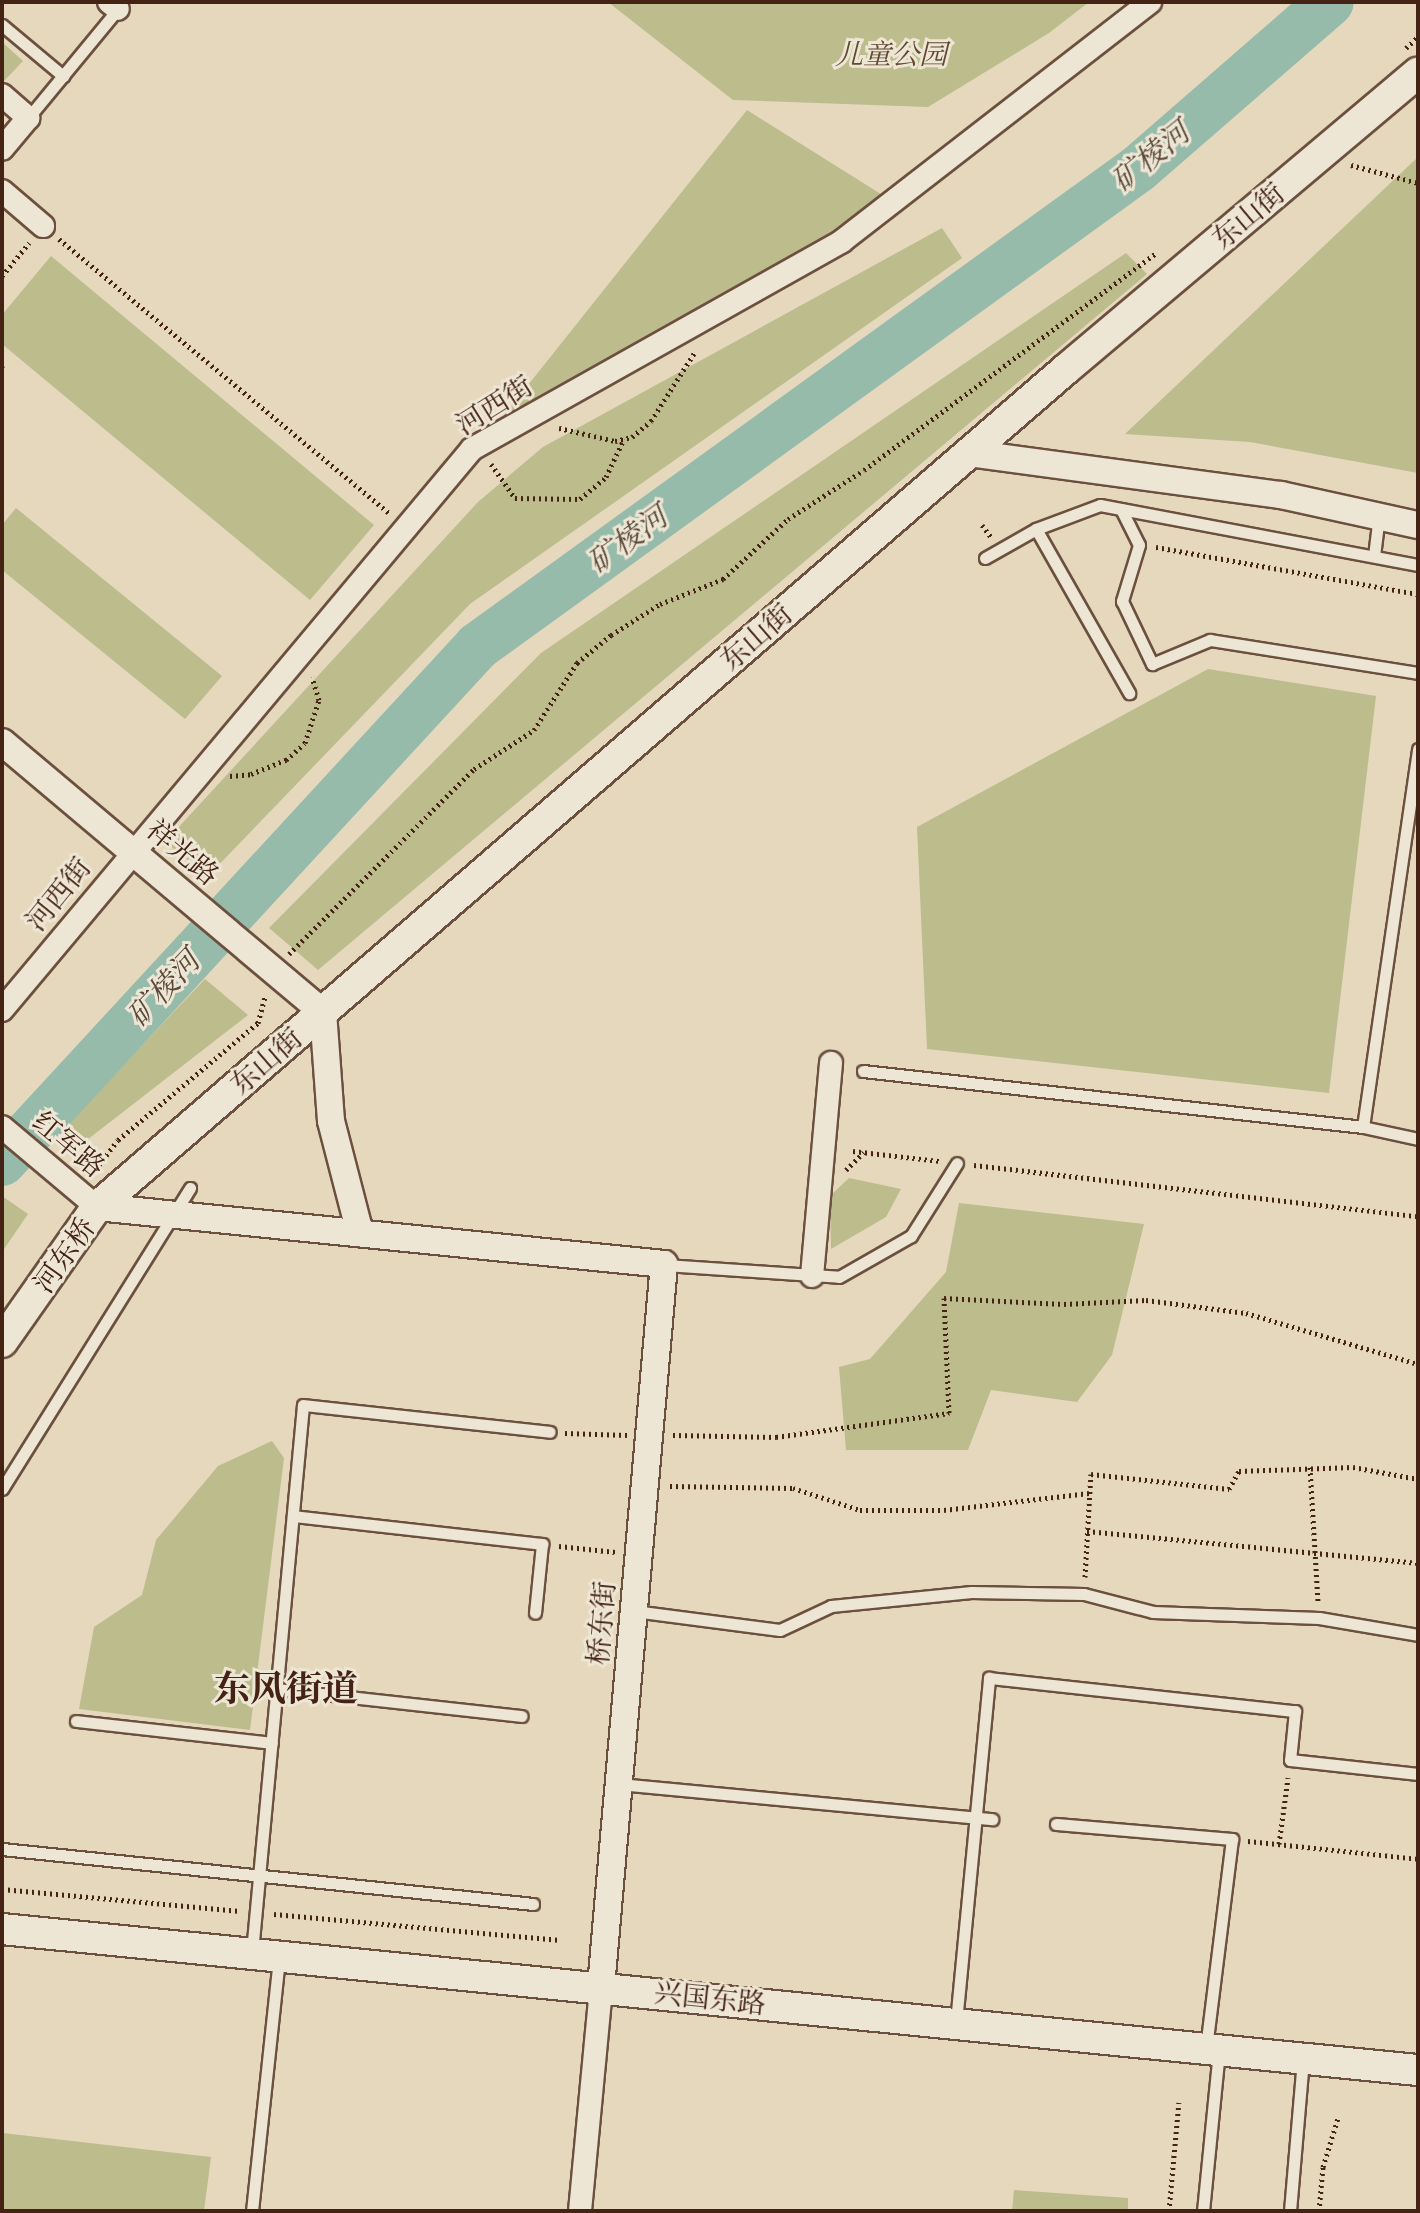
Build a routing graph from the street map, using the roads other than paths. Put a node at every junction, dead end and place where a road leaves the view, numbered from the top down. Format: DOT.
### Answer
graph roads {
  1 [pos="1150,2"];
  2 [pos="117,4"];
  3 [pos="2,25"];
  4 [pos="1418,73"];
  5 [pos="63,76"];
  6 [pos="2,95"];
  7 [pos="28,118"];
  8 [pos="2,149"];
  9 [pos="2,191"];
  10 [pos="43,226"];
  11 [pos="969,453"];
  12 [pos="1121,509"];
  13 [pos="1379,517"];
  14 [pos="1418,525"];
  15 [pos="1036,529"];
  16 [pos="1374,556"];
  17 [pos="985,558"];
  18 [pos="1418,565"];
  19 [pos="1418,673"];
  20 [pos="1129,693"];
  21 [pos="2,742"];
  22 [pos="1418,749"];
  23 [pos="1404,848"];
  24 [pos="1418,850"];
  25 [pos="132,851"];
  26 [pos="2,1010"];
  27 [pos="323,1012"];
  28 [pos="831,1063"];
  29 [pos="863,1071"];
  30 [pos="2,1127"];
  31 [pos="1363,1127"];
  32 [pos="1418,1139"];
  33 [pos="957,1163"];
  34 [pos="190,1188"];
  35 [pos="86,1197"];
  36 [pos="173,1214"];
  37 [pos="360,1233"];
  38 [pos="664,1264"];
  39 [pos="812,1276"];
  40 [pos="2,1342"];
  41 [pos="550,1432"];
  42 [pos="2,1489"];
  43 [pos="293,1516"];
  44 [pos="634,1611"];
  45 [pos="535,1613"];
  46 [pos="1418,1635"];
  47 [pos="277,1689"];
  48 [pos="522,1716"];
  49 [pos="76,1721"];
  50 [pos="272,1743"];
  51 [pos="1418,1774"];
  52 [pos="619,1784"];
  53 [pos="976,1817"];
  54 [pos="992,1819"];
  55 [pos="1056,1824"];
  56 [pos="2,1849"];
  57 [pos="259,1876"];
  58 [pos="533,1904"];
  59 [pos="2,1929"];
  60 [pos="266,1953"];
  61 [pos="601,1987"];
  62 [pos="956,2023"];
  63 [pos="1212,2049"];
  64 [pos="1304,2059"];
  65 [pos="1418,2070"];
  66 [pos="252,2211"];
  67 [pos="580,2211"];
  68 [pos="1203,2211"];
  69 [pos="1290,2211"];
  1 -- 25 [label="street, 河西街"];
  2 -- 5 [label="lane"];
  3 -- 5 [label="lane"];
  4 -- 11 [label="main road, 东山街"];
  5 -- 7 [label="lane"];
  6 -- 7 [label="street"];
  7 -- 8 [label="street"];
  9 -- 10 [label="street"];
  11 -- 13 [label="street"];
  11 -- 27 [label="main road, 东山街"];
  12 -- 15 [label="lane"];
  12 -- 16 [label="lane"];
  12 -- 19 [label="lane"];
  13 -- 14 [label="street"];
  13 -- 16 [label="lane"];
  15 -- 17 [label="lane"];
  15 -- 20 [label="lane"];
  16 -- 18 [label="lane"];
  21 -- 25 [label="street, 祥光路"];
  22 -- 23 [label="lane"];
  23 -- 24 [label="lane"];
  23 -- 31 [label="lane"];
  25 -- 26 [label="street, 河西街"];
  25 -- 27 [label="street, 祥光路"];
  27 -- 35 [label="main road, 东山街"];
  27 -- 37 [label="street"];
  28 -- 39 [label="street"];
  29 -- 31 [label="lane"];
  30 -- 35 [label="street, 红军路"];
  31 -- 32 [label="lane"];
  33 -- 39 [label="lane"];
  34 -- 36 [label="lane"];
  35 -- 36 [label="street"];
  35 -- 40 [label="main road, 河东桥"];
  36 -- 37 [label="street"];
  36 -- 42 [label="lane"];
  37 -- 38 [label="street"];
  38 -- 39 [label="lane"];
  38 -- 44 [label="street, 桥东街"];
  41 -- 43 [label="lane"];
  43 -- 45 [label="lane"];
  43 -- 47 [label="lane"];
  44 -- 46 [label="lane"];
  44 -- 52 [label="street, 桥东街"];
  47 -- 48 [label="lane"];
  47 -- 50 [label="lane"];
  49 -- 50 [label="lane"];
  50 -- 57 [label="lane"];
  51 -- 53 [label="lane"];
  52 -- 53 [label="lane"];
  52 -- 61 [label="street, 桥东街"];
  53 -- 54 [label="lane"];
  53 -- 62 [label="lane"];
  55 -- 63 [label="lane"];
  56 -- 57 [label="lane"];
  57 -- 58 [label="lane"];
  57 -- 60 [label="lane"];
  59 -- 60 [label="main road, 兴国东路"];
  60 -- 61 [label="main road, 兴国东路"];
  60 -- 66 [label="lane"];
  61 -- 62 [label="main road, 兴国东路"];
  61 -- 67 [label="street"];
  62 -- 63 [label="main road, 兴国东路"];
  63 -- 64 [label="main road, 兴国东路"];
  63 -- 68 [label="lane"];
  64 -- 65 [label="main road, 兴国东路"];
  64 -- 69 [label="lane"];
}
